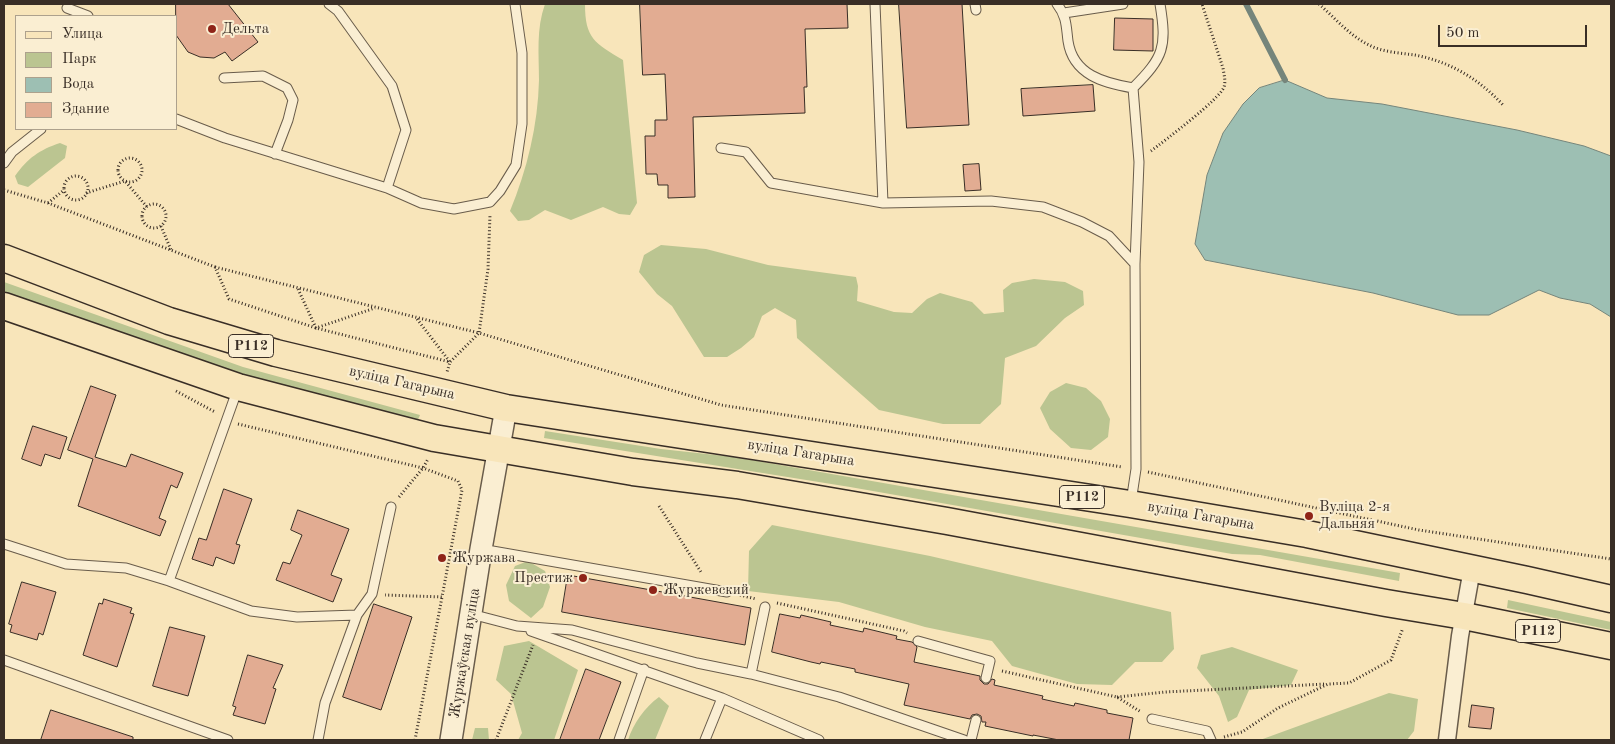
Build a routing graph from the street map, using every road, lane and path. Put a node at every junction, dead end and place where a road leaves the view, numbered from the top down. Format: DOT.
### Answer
graph roads {
  1 [pos="329,4"];
  2 [pos="516,4"];
  3 [pos="875,4"];
  4 [pos="1057,4"];
  5 [pos="1123,4"];
  6 [pos="1160,4"];
  7 [pos="1202,4"];
  8 [pos="1319,4"];
  9 [pos="67,8"];
  10 [pos="1064,13"];
  11 [pos="85,15"];
  12 [pos="224,78"];
  13 [pos="1133,88"];
  14 [pos="1504,106"];
  15 [pos="178,120"];
  16 [pos="40,130"];
  17 [pos="721,148"];
  18 [pos="275,154"];
  19 [pos="4,161"];
  20 [pos="1139,162"];
  21 [pos="125,181"];
  22 [pos="387,188"];
  23 [pos="4,190"];
  24 [pos="64,190"];
  25 [pos="86,193"];
  26 [pos="490,202"];
  27 [pos="48,203"];
  28 [pos="883,203"];
  29 [pos="147,207"];
  30 [pos="161,226"];
  31 [pos="171,250"];
  32 [pos="4,258"];
  33 [pos="1135,264"];
  34 [pos="215,267"];
  35 [pos="298,289"];
  36 [pos="4,306"];
  37 [pos="376,308"];
  38 [pos="416,318"];
  39 [pos="316,328"];
  40 [pos="479,333"];
  41 [pos="450,362"];
  42 [pos="447,372"];
  43 [pos="238,387"];
  44 [pos="506,408"];
  45 [pos="500,448"];
  46 [pos="430,456"];
  47 [pos="1136,469"];
  48 [pos="462,490"];
  49 [pos="1130,504"];
  50 [pos="659,506"];
  51 [pos="391,507"];
  52 [pos="4,544"];
  53 [pos="481,549"];
  54 [pos="1611,559"];
  55 [pos="1472,569"];
  56 [pos="169,581"];
  57 [pos="712,590"];
  58 [pos="727,592"];
  59 [pos="372,594"];
  60 [pos="442,598"];
  61 [pos="759,599"];
  62 [pos="1611,600"];
  63 [pos="776,603"];
  64 [pos="765,607"];
  65 [pos="471,614"];
  66 [pos="357,615"];
  67 [pos="1464,616"];
  68 [pos="517,626"];
  69 [pos="1403,628"];
  70 [pos="536,636"];
  71 [pos="918,641"];
  72 [pos="1611,646"];
  73 [pos="4,660"];
  74 [pos="990,661"];
  75 [pos="644,669"];
  76 [pos="751,674"];
  77 [pos="986,678"];
  78 [pos="1328,684"];
  79 [pos="1117,697"];
  80 [pos="722,698"];
  81 [pos="1152,719"];
  82 [pos="976,720"];
  83 [pos="1216,739"];
  84 [pos="228,740"];
  85 [pos="318,740"];
  86 [pos="415,740"];
  87 [pos="451,740"];
  88 [pos="496,740"];
  89 [pos="619,740"];
  90 [pos="706,740"];
  91 [pos="819,740"];
  92 [pos="964,740"];
  93 [pos="972,740"];
  94 [pos="1448,740"];
  1 -- 22 [label="lane"];
  2 -- 26 [label="lane"];
  3 -- 28 [label="lane"];
  4 -- 10 [label="lane"];
  5 -- 10 [label="lane"];
  6 -- 13 [label="lane"];
  7 -- 20 [label="path"];
  8 -- 14 [label="path"];
  9 -- 11 [label="lane"];
  10 -- 13 [label="lane"];
  12 -- 18 [label="lane"];
  13 -- 20 [label="lane"];
  15 -- 18 [label="lane"];
  16 -- 19 [label="lane"];
  17 -- 28 [label="lane"];
  18 -- 22 [label="lane"];
  20 -- 33 [label="lane"];
  21 -- 21 [label="path"];
  21 -- 25 [label="path"];
  21 -- 29 [label="path"];
  22 -- 26 [label="lane"];
  23 -- 27 [label="path"];
  24 -- 25 [label="path"];
  24 -- 25 [label="path"];
  24 -- 27 [label="path"];
  26 -- 40 [label="path"];
  27 -- 31 [label="path"];
  28 -- 33 [label="lane"];
  29 -- 30 [label="path"];
  29 -- 30 [label="path"];
  30 -- 31 [label="path"];
  31 -- 34 [label="path"];
  32 -- 44 [label="main road, вуліца Гагарына / Р112"];
  33 -- 47 [label="lane"];
  34 -- 35 [label="path"];
  34 -- 39 [label="path"];
  35 -- 37 [label="path"];
  35 -- 39 [label="path"];
  36 -- 43 [label="main road, Р112"];
  37 -- 38 [label="path"];
  37 -- 39 [label="path"];
  38 -- 40 [label="path"];
  38 -- 41 [label="path"];
  39 -- 41 [label="path"];
  40 -- 41 [label="path"];
  40 -- 47 [label="path"];
  41 -- 42 [label="path"];
  43 -- 45 [label="main road, Р112"];
  43 -- 56 [label="lane"];
  44 -- 45 [label="street, Журжаўская вуліца"];
  44 -- 49 [label="main road, вуліца Гагарына / Р112"];
  45 -- 53 [label="street, Журжаўская вуліца"];
  45 -- 67 [label="main road, Р112"];
  46 -- 51 [label="path"];
  47 -- 49 [label="lane"];
  47 -- 54 [label="path"];
  48 -- 60 [label="path"];
  49 -- 55 [label="main road, вуліца Гагарына / Р112"];
  50 -- 57 [label="path"];
  51 -- 59 [label="lane"];
  52 -- 56 [label="lane"];
  53 -- 57 [label="lane"];
  53 -- 65 [label="street, Журжаўская вуліца"];
  55 -- 62 [label="main road, вуліца Гагарына / Р112"];
  55 -- 67 [label="street"];
  56 -- 66 [label="lane"];
  57 -- 58 [label="lane"];
  58 -- 61 [label="path"];
  59 -- 60 [label="path"];
  59 -- 66 [label="lane"];
  60 -- 86 [label="path"];
  63 -- 71 [label="path"];
  64 -- 76 [label="lane"];
  65 -- 68 [label="lane"];
  65 -- 87 [label="street, Журжаўская вуліца"];
  66 -- 85 [label="lane"];
  67 -- 72 [label="main road, Р112"];
  67 -- 94 [label="street"];
  68 -- 75 [label="lane"];
  68 -- 76 [label="lane"];
  69 -- 78 [label="path"];
  70 -- 88 [label="path"];
  71 -- 74 [label="lane"];
  73 -- 84 [label="lane"];
  74 -- 77 [label="lane"];
  74 -- 79 [label="path"];
  75 -- 80 [label="lane"];
  75 -- 89 [label="lane"];
  76 -- 92 [label="lane"];
  78 -- 79 [label="path"];
  78 -- 83 [label="path"];
  79 -- 81 [label="path"];
  80 -- 90 [label="lane"];
  80 -- 91 [label="lane"];
  81 -- 83 [label="lane"];
  82 -- 93 [label="lane"];
}
